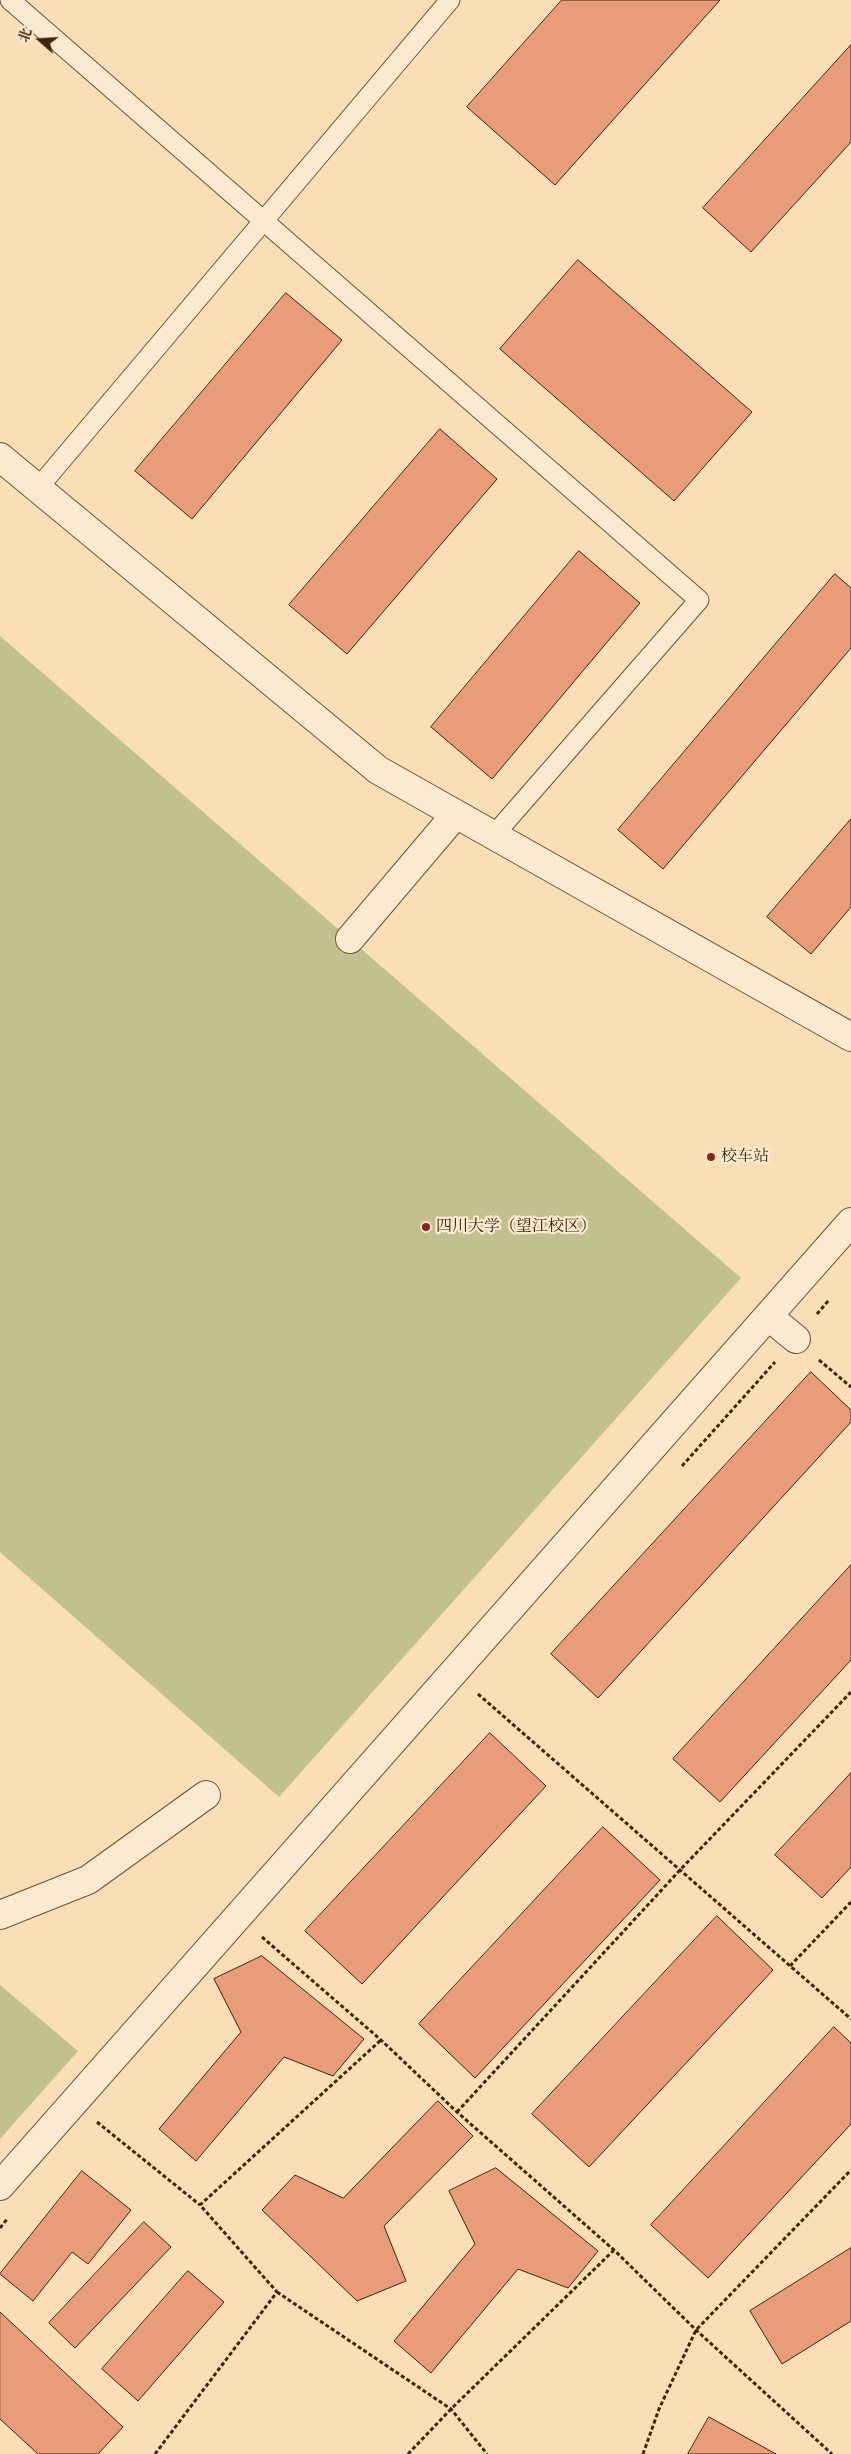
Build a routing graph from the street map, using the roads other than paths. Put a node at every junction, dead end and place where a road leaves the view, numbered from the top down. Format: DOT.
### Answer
graph roads {
  1 [pos="10,0"];
  2 [pos="450,0"];
  3 [pos="264,220"];
  4 [pos="0,457"];
  5 [pos="38,488"];
  6 [pos="456,814"];
  7 [pos="494,835"];
  8 [pos="350,939"];
  9 [pos="851,1037"];
  10 [pos="851,1222"];
  11 [pos="768,1316"];
  12 [pos="796,1340"];
  13 [pos="206,1795"];
  14 [pos="0,1915"];
  15 [pos="0,2186"];
  1 -- 3 [label="lane"];
  2 -- 3 [label="lane"];
  3 -- 5 [label="lane"];
  3 -- 7 [label="lane"];
  4 -- 5 [label="street"];
  5 -- 6 [label="street"];
  6 -- 7 [label="street"];
  6 -- 8 [label="street"];
  7 -- 9 [label="street"];
  10 -- 11 [label="street"];
  11 -- 12 [label="street"];
  11 -- 15 [label="street"];
  13 -- 14 [label="street"];
}
